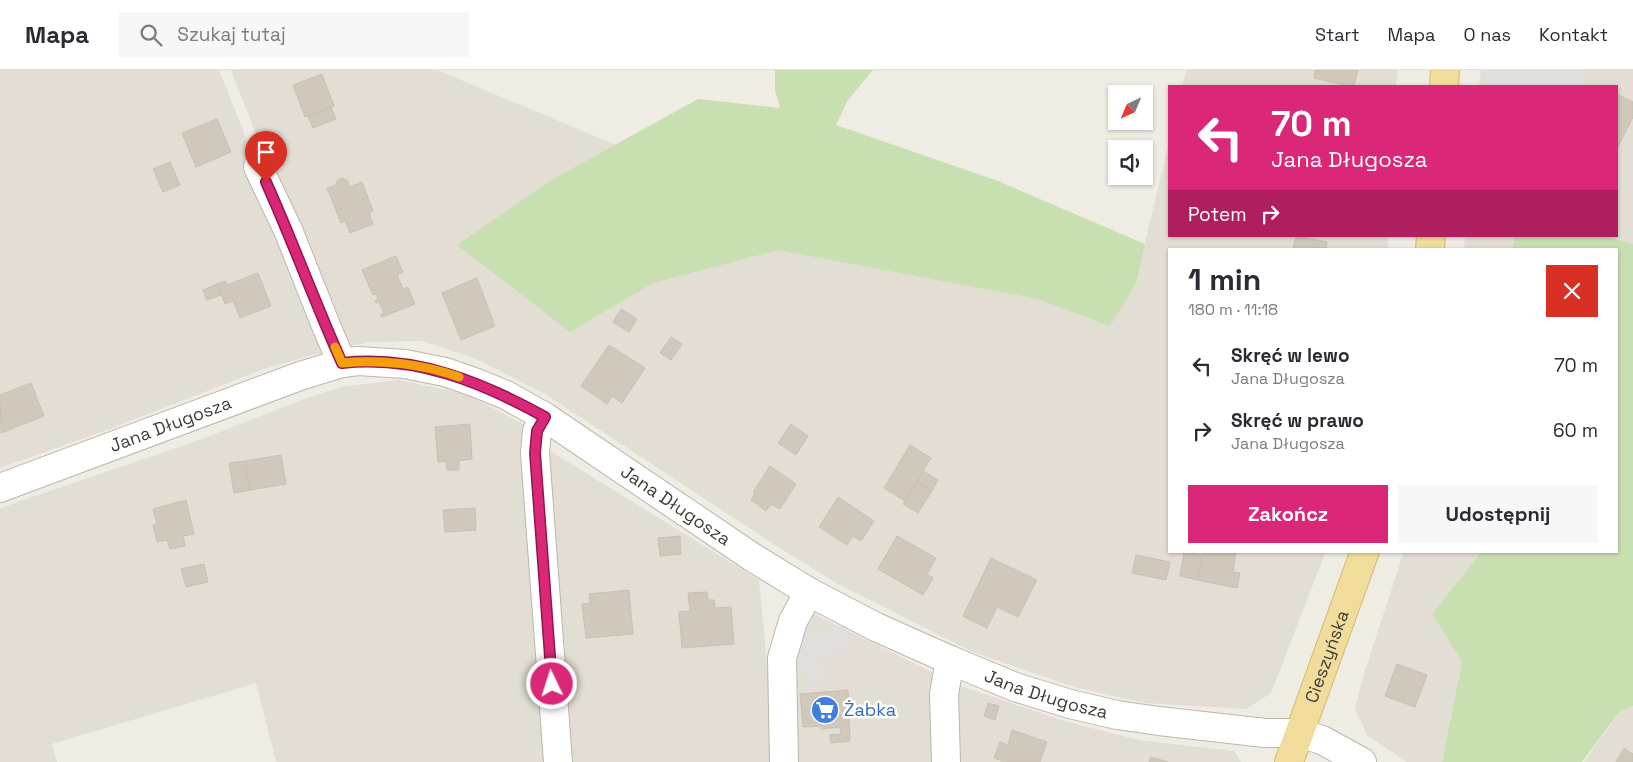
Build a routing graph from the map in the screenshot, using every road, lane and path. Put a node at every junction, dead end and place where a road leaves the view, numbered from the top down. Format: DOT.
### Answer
graph roads {
  1 [pos="1445,70"];
  2 [pos="1444,85"];
  3 [pos="258,167"];
  4 [pos="342,363"];
  5 [pos="545,417"];
  6 [pos="0,488"];
  7 [pos="1364,553"];
  8 [pos="809,592"];
  9 [pos="950,660"];
  10 [pos="1300,733"];
  11 [pos="558,762"];
  12 [pos="784,762"];
  13 [pos="946,762"];
  14 [pos="1289,762"];
  15 [pos="1362,762"];
  1 -- 2 [label="main road"];
  3 -- 4 [label="street"];
  4 -- 5 [label="street, Jana Długosza"];
  4 -- 6 [label="street, Jana Długosza"];
  5 -- 8 [label="street, Jana Długosza"];
  5 -- 11 [label="street"];
  7 -- 10 [label="main road, Cieszyńska"];
  8 -- 9 [label="street, Jana Długosza"];
  8 -- 12 [label="street"];
  9 -- 10 [label="street, Jana Długosza"];
  9 -- 13 [label="street"];
  10 -- 14 [label="main road, Cieszyńska"];
  10 -- 15 [label="street, Jana Długosza"];
}
